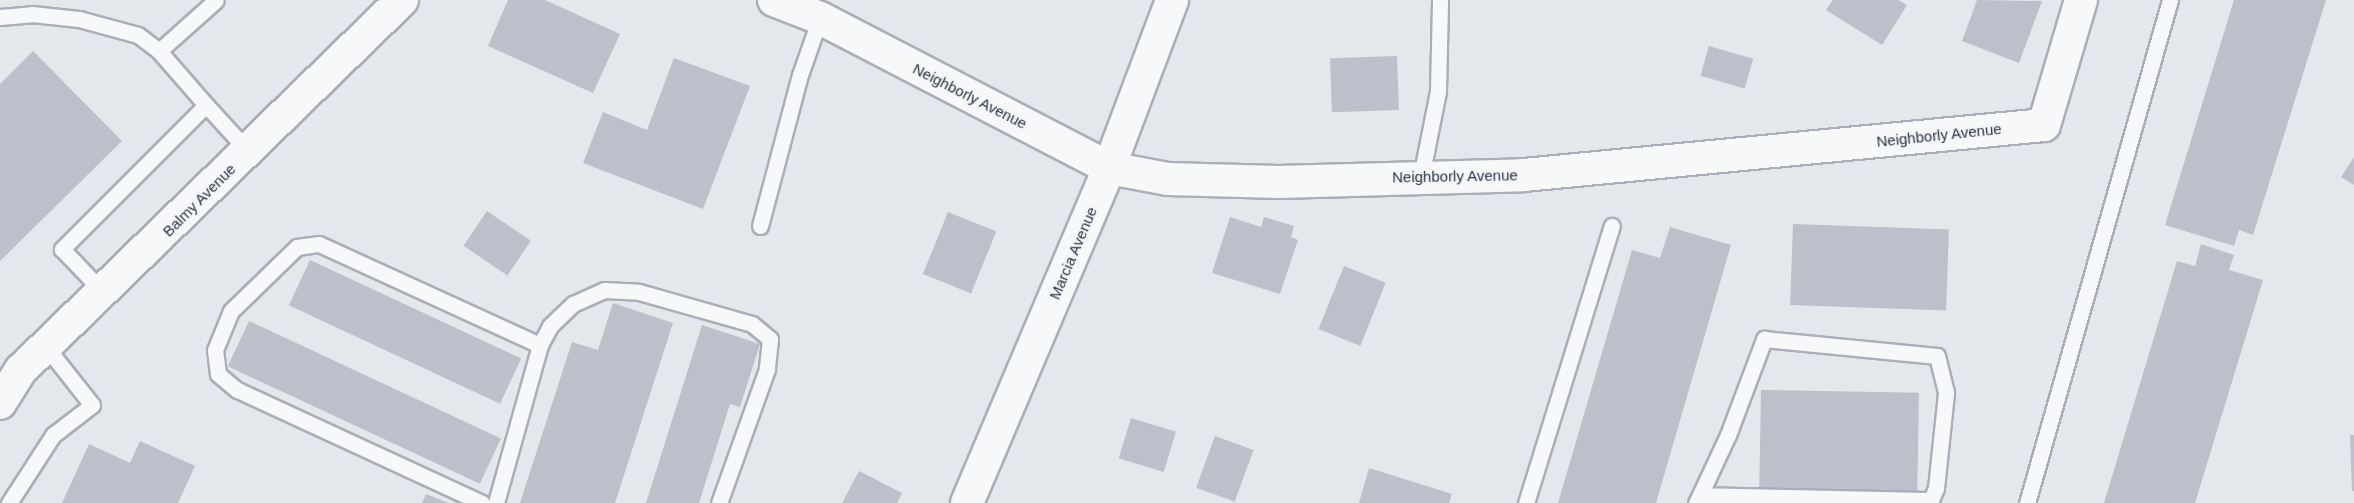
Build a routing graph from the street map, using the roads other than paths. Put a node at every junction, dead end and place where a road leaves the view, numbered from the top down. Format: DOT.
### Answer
graph roads {
  1 [pos="216,0"];
  2 [pos="402,0"];
  3 [pos="774,0"];
  4 [pos="1172,0"];
  5 [pos="1440,0"];
  6 [pos="2081,0"];
  7 [pos="2170,0"];
  8 [pos="0,17"];
  9 [pos="820,18"];
  10 [pos="159,51"];
  11 [pos="206,105"];
  12 [pos="248,151"];
  13 [pos="1109,168"];
  14 [pos="1421,177"];
  15 [pos="760,226"];
  16 [pos="1612,226"];
  17 [pos="104,293"];
  18 [pos="540,345"];
  19 [pos="47,348"];
  20 [pos="11,361"];
  21 [pos="0,403"];
  22 [pos="1698,499"];
  23 [pos="9,503"];
  24 [pos="482,503"];
  25 [pos="496,503"];
  26 [pos="719,503"];
  27 [pos="967,503"];
  28 [pos="1526,503"];
  29 [pos="2027,503"];
  1 -- 10 [label="lane"];
  2 -- 12 [label="street, Balmy Avenue"];
  3 -- 9 [label="street, Neighborly Avenue"];
  4 -- 13 [label="street, Marcia Avenue"];
  5 -- 14 [label="lane"];
  6 -- 14 [label="street, Neighborly Avenue"];
  7 -- 29 [label="lane"];
  8 -- 10 [label="lane"];
  9 -- 13 [label="street, Neighborly Avenue"];
  9 -- 15 [label="lane"];
  10 -- 11 [label="lane"];
  11 -- 12 [label="lane"];
  11 -- 17 [label="lane"];
  12 -- 17 [label="street, Balmy Avenue"];
  13 -- 14 [label="street, Neighborly Avenue"];
  13 -- 27 [label="street, Marcia Avenue"];
  16 -- 28 [label="lane"];
  17 -- 19 [label="street, Balmy Avenue"];
  18 -- 24 [label="lane"];
  18 -- 25 [label="lane"];
  18 -- 26 [label="lane"];
  19 -- 20 [label="street, Balmy Avenue"];
  19 -- 23 [label="lane"];
  20 -- 21 [label="street, Balmy Avenue"];
  22 -- 22 [label="lane"];
}
